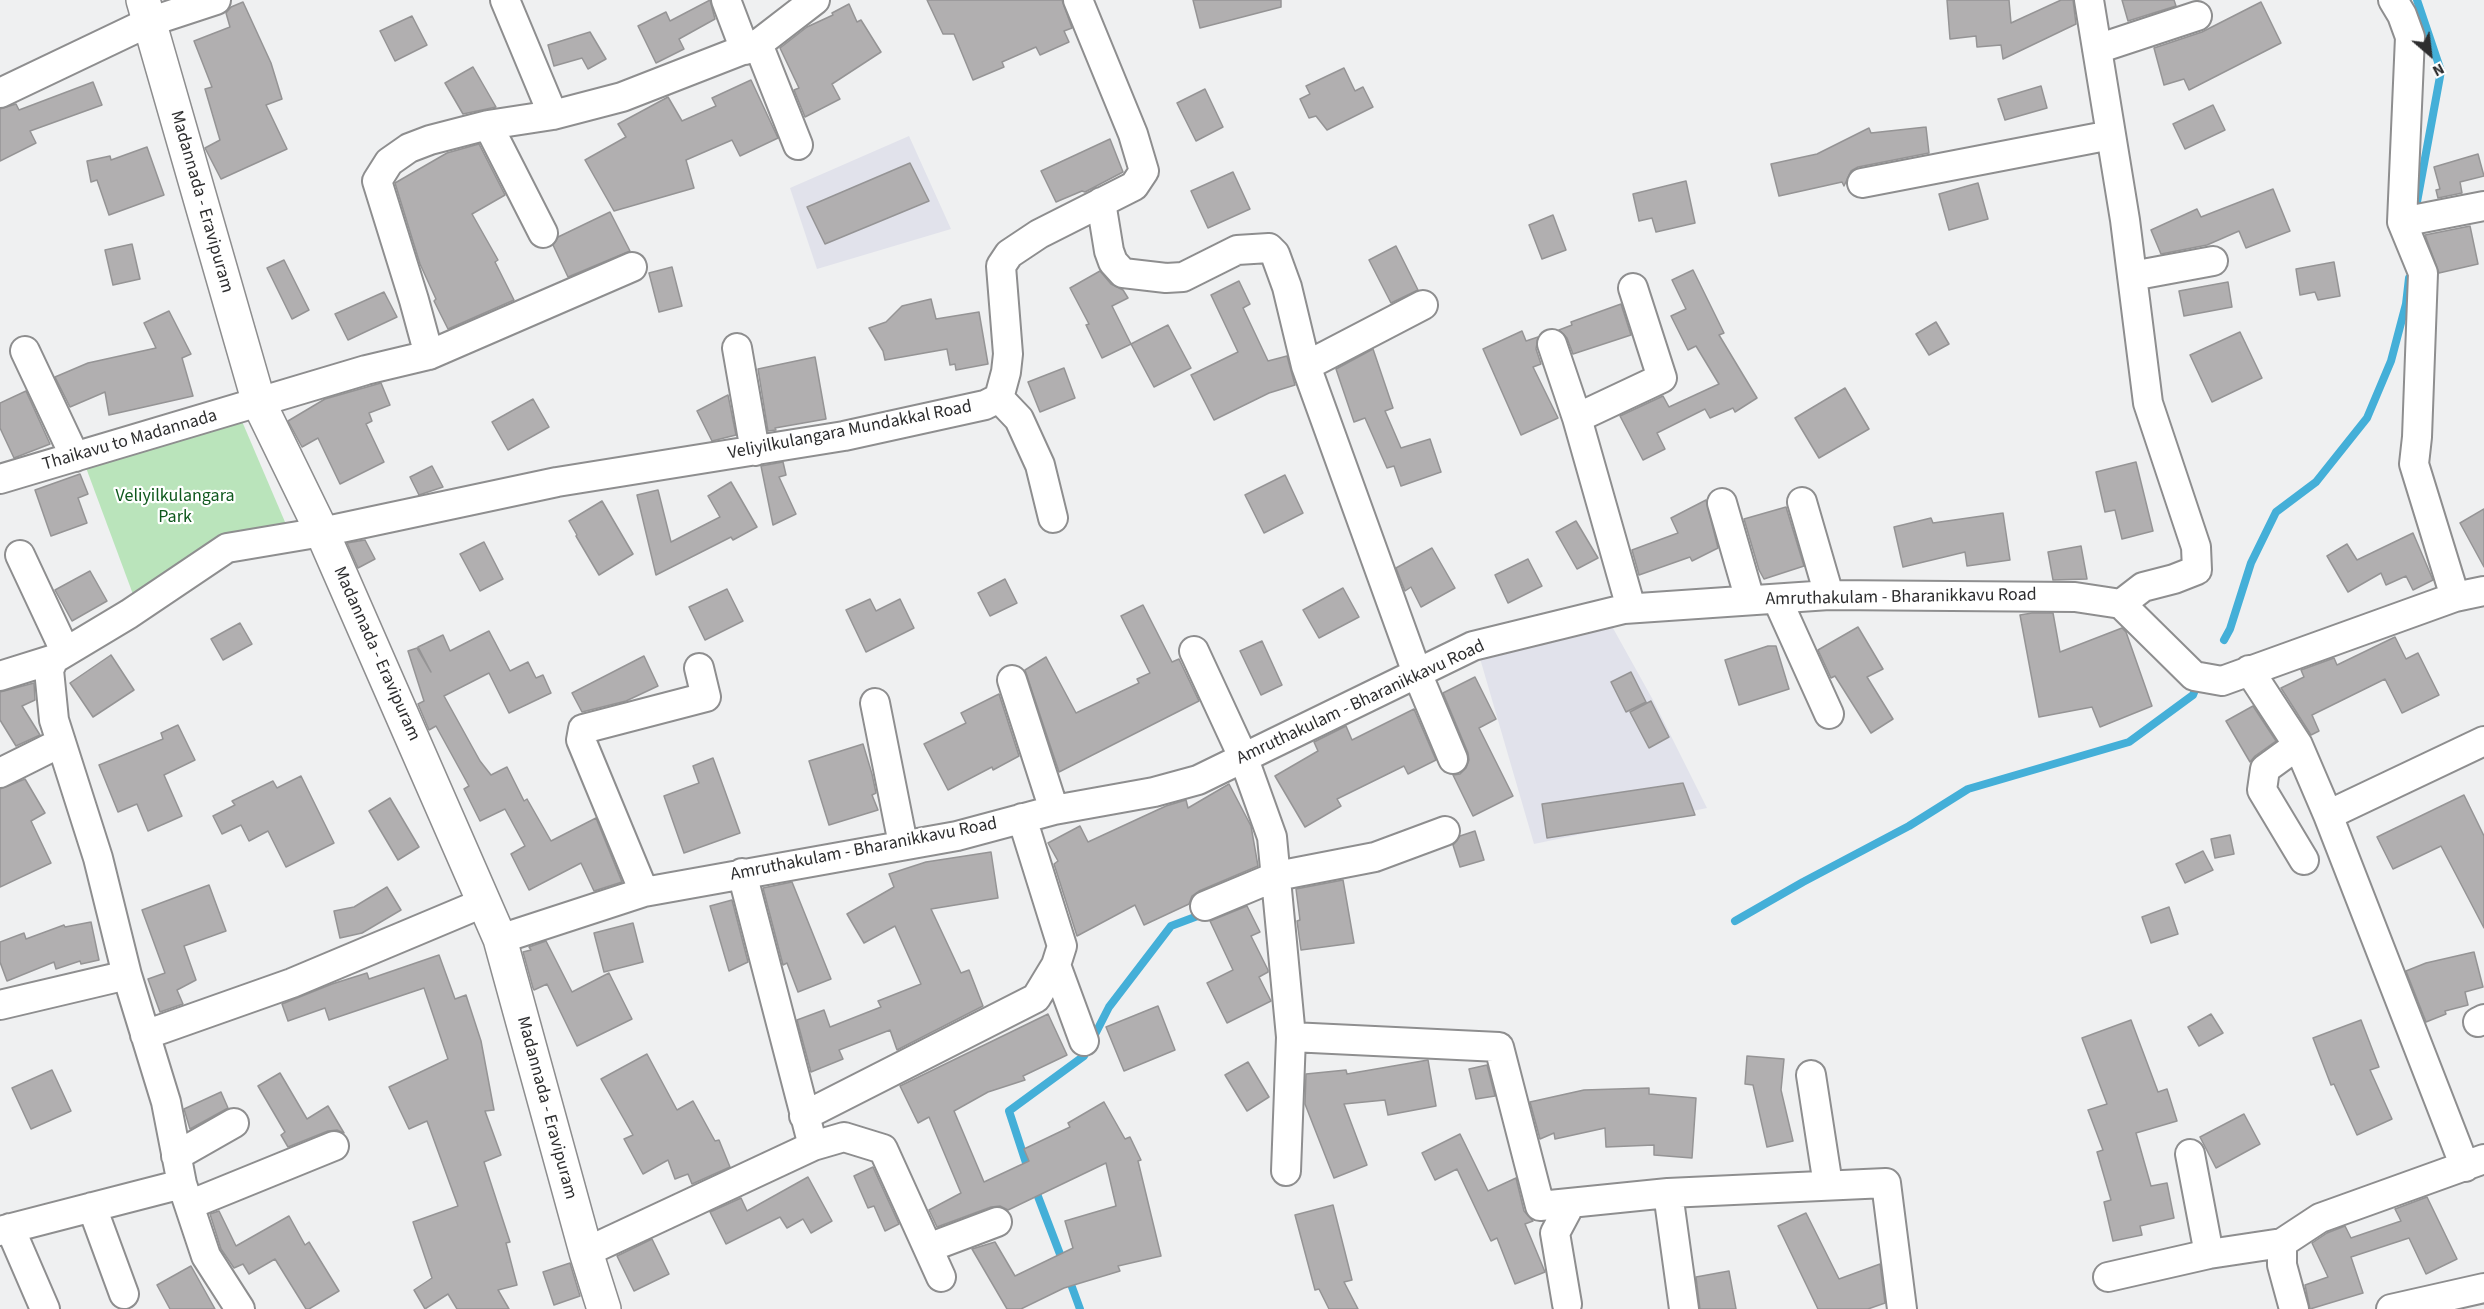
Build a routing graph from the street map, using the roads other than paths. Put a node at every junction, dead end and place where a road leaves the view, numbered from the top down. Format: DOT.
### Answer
graph roads {
  1 [pos="216,0"];
  2 [pos="505,0"];
  3 [pos="726,0"];
  4 [pos="815,0"];
  5 [pos="1078,0"];
  6 [pos="2089,0"];
  7 [pos="2393,0"];
  8 [pos="146,11"];
  9 [pos="2197,16"];
  10 [pos="751,47"];
  11 [pos="2097,49"];
  12 [pos="0,93"];
  13 [pos="553,115"];
  14 [pos="488,125"];
  15 [pos="2111,135"];
  16 [pos="798,145"];
  17 [pos="1862,183"];
  18 [pos="1101,202"];
  19 [pos="2484,206"];
  20 [pos="2402,222"];
  21 [pos="543,233"];
  22 [pos="2212,261"];
  23 [pos="632,267"];
  24 [pos="2132,276"];
  25 [pos="1633,288"];
  26 [pos="1423,305"];
  27 [pos="1552,344"];
  28 [pos="737,348"];
  29 [pos="25,351"];
  30 [pos="429,355"];
  31 [pos="1306,366"];
  32 [pos="999,398"];
  33 [pos="259,403"];
  34 [pos="1577,418"];
  35 [pos="755,451"];
  36 [pos="75,457"];
  37 [pos="0,479"];
  38 [pos="1802,502"];
  39 [pos="1722,503"];
  40 [pos="1053,518"];
  41 [pos="322,532"];
  42 [pos="20,555"];
  43 [pos="2484,591"];
  44 [pos="1829,596"];
  45 [pos="2455,597"];
  46 [pos="1763,599"];
  47 [pos="2121,604"];
  48 [pos="1631,608"];
  49 [pos="1194,651"];
  50 [pos="59,655"];
  51 [pos="699,668"];
  52 [pos="2249,670"];
  53 [pos="1417,673"];
  54 [pos="0,676"];
  55 [pos="1012,680"];
  56 [pos="875,703"];
  57 [pos="1829,714"];
  58 [pos="2484,741"];
  59 [pos="60,743"];
  60 [pos="2298,745"];
  61 [pos="1244,759"];
  62 [pos="1453,759"];
  63 [pos="0,773"];
  64 [pos="1054,810"];
  65 [pos="2328,815"];
  66 [pos="1022,818"];
  67 [pos="1445,831"];
  68 [pos="903,844"];
  69 [pos="2304,860"];
  70 [pos="742,873"];
  71 [pos="1276,876"];
  72 [pos="644,892"];
  73 [pos="485,902"];
  74 [pos="1205,906"];
  75 [pos="500,939"];
  76 [pos="1056,965"];
  77 [pos="127,975"];
  78 [pos="0,1005"];
  79 [pos="145,1035"];
  80 [pos="1291,1037"];
  81 [pos="1084,1041"];
  82 [pos="1811,1076"];
  83 [pos="804,1116"];
  84 [pos="234,1123"];
  85 [pos="334,1146"];
  86 [pos="813,1146"];
  87 [pos="2190,1154"];
  88 [pos="176,1156"];
  89 [pos="2474,1163"];
  90 [pos="1286,1171"];
  91 [pos="1828,1185"];
  92 [pos="1668,1193"];
  93 [pos="185,1194"];
  94 [pos="1571,1203"];
  95 [pos="92,1207"];
  96 [pos="997,1222"];
  97 [pos="5,1230"];
  98 [pos="2282,1243"];
  99 [pos="928,1248"];
  100 [pos="586,1252"];
  101 [pos="2210,1254"];
  102 [pos="2108,1276"];
  103 [pos="941,1277"];
  104 [pos="2484,1288"];
  105 [pos="124,1294"];
  106 [pos="1568,1304"];
  107 [pos="596,1307"];
  108 [pos="45,1309"];
  109 [pos="240,1309"];
  110 [pos="1684,1309"];
  111 [pos="1902,1309"];
  112 [pos="2294,1309"];
  113 [pos="2391,1309"];
  1 -- 8 [label="street"];
  2 -- 13 [label="street"];
  3 -- 10 [label="street"];
  4 -- 10 [label="street"];
  5 -- 18 [label="street"];
  6 -- 11 [label="street"];
  7 -- 20 [label="street"];
  8 -- 12 [label="street"];
  8 -- 33 [label="main road, Madannada - Eravipuram"];
  9 -- 11 [label="street"];
  10 -- 13 [label="street"];
  10 -- 16 [label="street"];
  11 -- 15 [label="street"];
  13 -- 14 [label="street"];
  14 -- 21 [label="street"];
  14 -- 30 [label="street"];
  15 -- 17 [label="street"];
  15 -- 24 [label="street"];
  18 -- 31 [label="street"];
  18 -- 32 [label="street"];
  19 -- 20 [label="street"];
  20 -- 45 [label="street"];
  22 -- 24 [label="street"];
  23 -- 30 [label="street, Thaikavu to Madannada"];
  24 -- 47 [label="street"];
  25 -- 34 [label="street"];
  26 -- 31 [label="street"];
  27 -- 34 [label="street"];
  28 -- 35 [label="street"];
  29 -- 36 [label="street"];
  30 -- 33 [label="street, Thaikavu to Madannada"];
  31 -- 53 [label="street"];
  32 -- 35 [label="street, Veliyilkulangara Mundakkal Road"];
  32 -- 40 [label="street"];
  33 -- 36 [label="street, Thaikavu to Madannada"];
  33 -- 41 [label="main road, Madannada - Eravipuram"];
  34 -- 48 [label="street"];
  35 -- 41 [label="street, Veliyilkulangara Mundakkal Road"];
  36 -- 37 [label="street, Thaikavu to Madannada"];
  38 -- 44 [label="street"];
  39 -- 46 [label="street"];
  41 -- 50 [label="street, Veliyilkulangara Mundakkal Road"];
  41 -- 73 [label="main road, Madannada - Eravipuram"];
  42 -- 50 [label="street"];
  43 -- 45 [label="street"];
  44 -- 46 [label="street, Amruthakulam - Bharanikkavu Road"];
  44 -- 47 [label="street, Amruthakulam - Bharanikkavu Road"];
  45 -- 52 [label="street"];
  46 -- 48 [label="street, Amruthakulam - Bharanikkavu Road"];
  46 -- 57 [label="street"];
  47 -- 52 [label="street"];
  48 -- 53 [label="street, Amruthakulam - Bharanikkavu Road"];
  49 -- 61 [label="street"];
  50 -- 54 [label="street, Veliyilkulangara Mundakkal Road"];
  50 -- 59 [label="street"];
  51 -- 72 [label="street"];
  52 -- 60 [label="street"];
  53 -- 61 [label="street, Amruthakulam - Bharanikkavu Road"];
  53 -- 62 [label="street"];
  55 -- 64 [label="street"];
  56 -- 68 [label="street"];
  58 -- 65 [label="street"];
  59 -- 63 [label="street"];
  59 -- 77 [label="street"];
  60 -- 65 [label="street"];
  60 -- 69 [label="street"];
  61 -- 64 [label="street, Amruthakulam - Bharanikkavu Road"];
  61 -- 71 [label="street"];
  64 -- 66 [label="street, Amruthakulam - Bharanikkavu Road"];
  65 -- 89 [label="street"];
  66 -- 68 [label="street, Amruthakulam - Bharanikkavu Road"];
  66 -- 76 [label="street"];
  67 -- 71 [label="street"];
  68 -- 70 [label="street, Amruthakulam - Bharanikkavu Road"];
  70 -- 72 [label="street, Amruthakulam - Bharanikkavu Road"];
  70 -- 83 [label="street"];
  71 -- 74 [label="street"];
  71 -- 80 [label="street"];
  72 -- 75 [label="street, Amruthakulam - Bharanikkavu Road"];
  73 -- 75 [label="main road, Madannada - Eravipuram"];
  73 -- 79 [label="street"];
  75 -- 100 [label="main road, Madannada - Eravipuram"];
  76 -- 81 [label="street"];
  76 -- 83 [label="street"];
  77 -- 78 [label="street"];
  77 -- 79 [label="street"];
  79 -- 88 [label="street"];
  80 -- 90 [label="street"];
  80 -- 94 [label="street"];
  82 -- 91 [label="street"];
  83 -- 86 [label="street"];
  84 -- 88 [label="street"];
  85 -- 93 [label="street"];
  86 -- 99 [label="street"];
  86 -- 100 [label="street"];
  87 -- 101 [label="street"];
  88 -- 93 [label="street"];
  89 -- 98 [label="street"];
  91 -- 92 [label="street"];
  91 -- 111 [label="street"];
  92 -- 94 [label="street"];
  92 -- 110 [label="street"];
  93 -- 95 [label="street"];
  93 -- 109 [label="street"];
  94 -- 106 [label="street"];
  95 -- 97 [label="street"];
  95 -- 105 [label="street"];
  96 -- 99 [label="street"];
  97 -- 108 [label="street"];
  98 -- 101 [label="street"];
  98 -- 112 [label="street"];
  99 -- 103 [label="street"];
  100 -- 107 [label="main road, Madannada - Eravipuram"];
  101 -- 102 [label="street"];
  104 -- 113 [label="street"];
}
